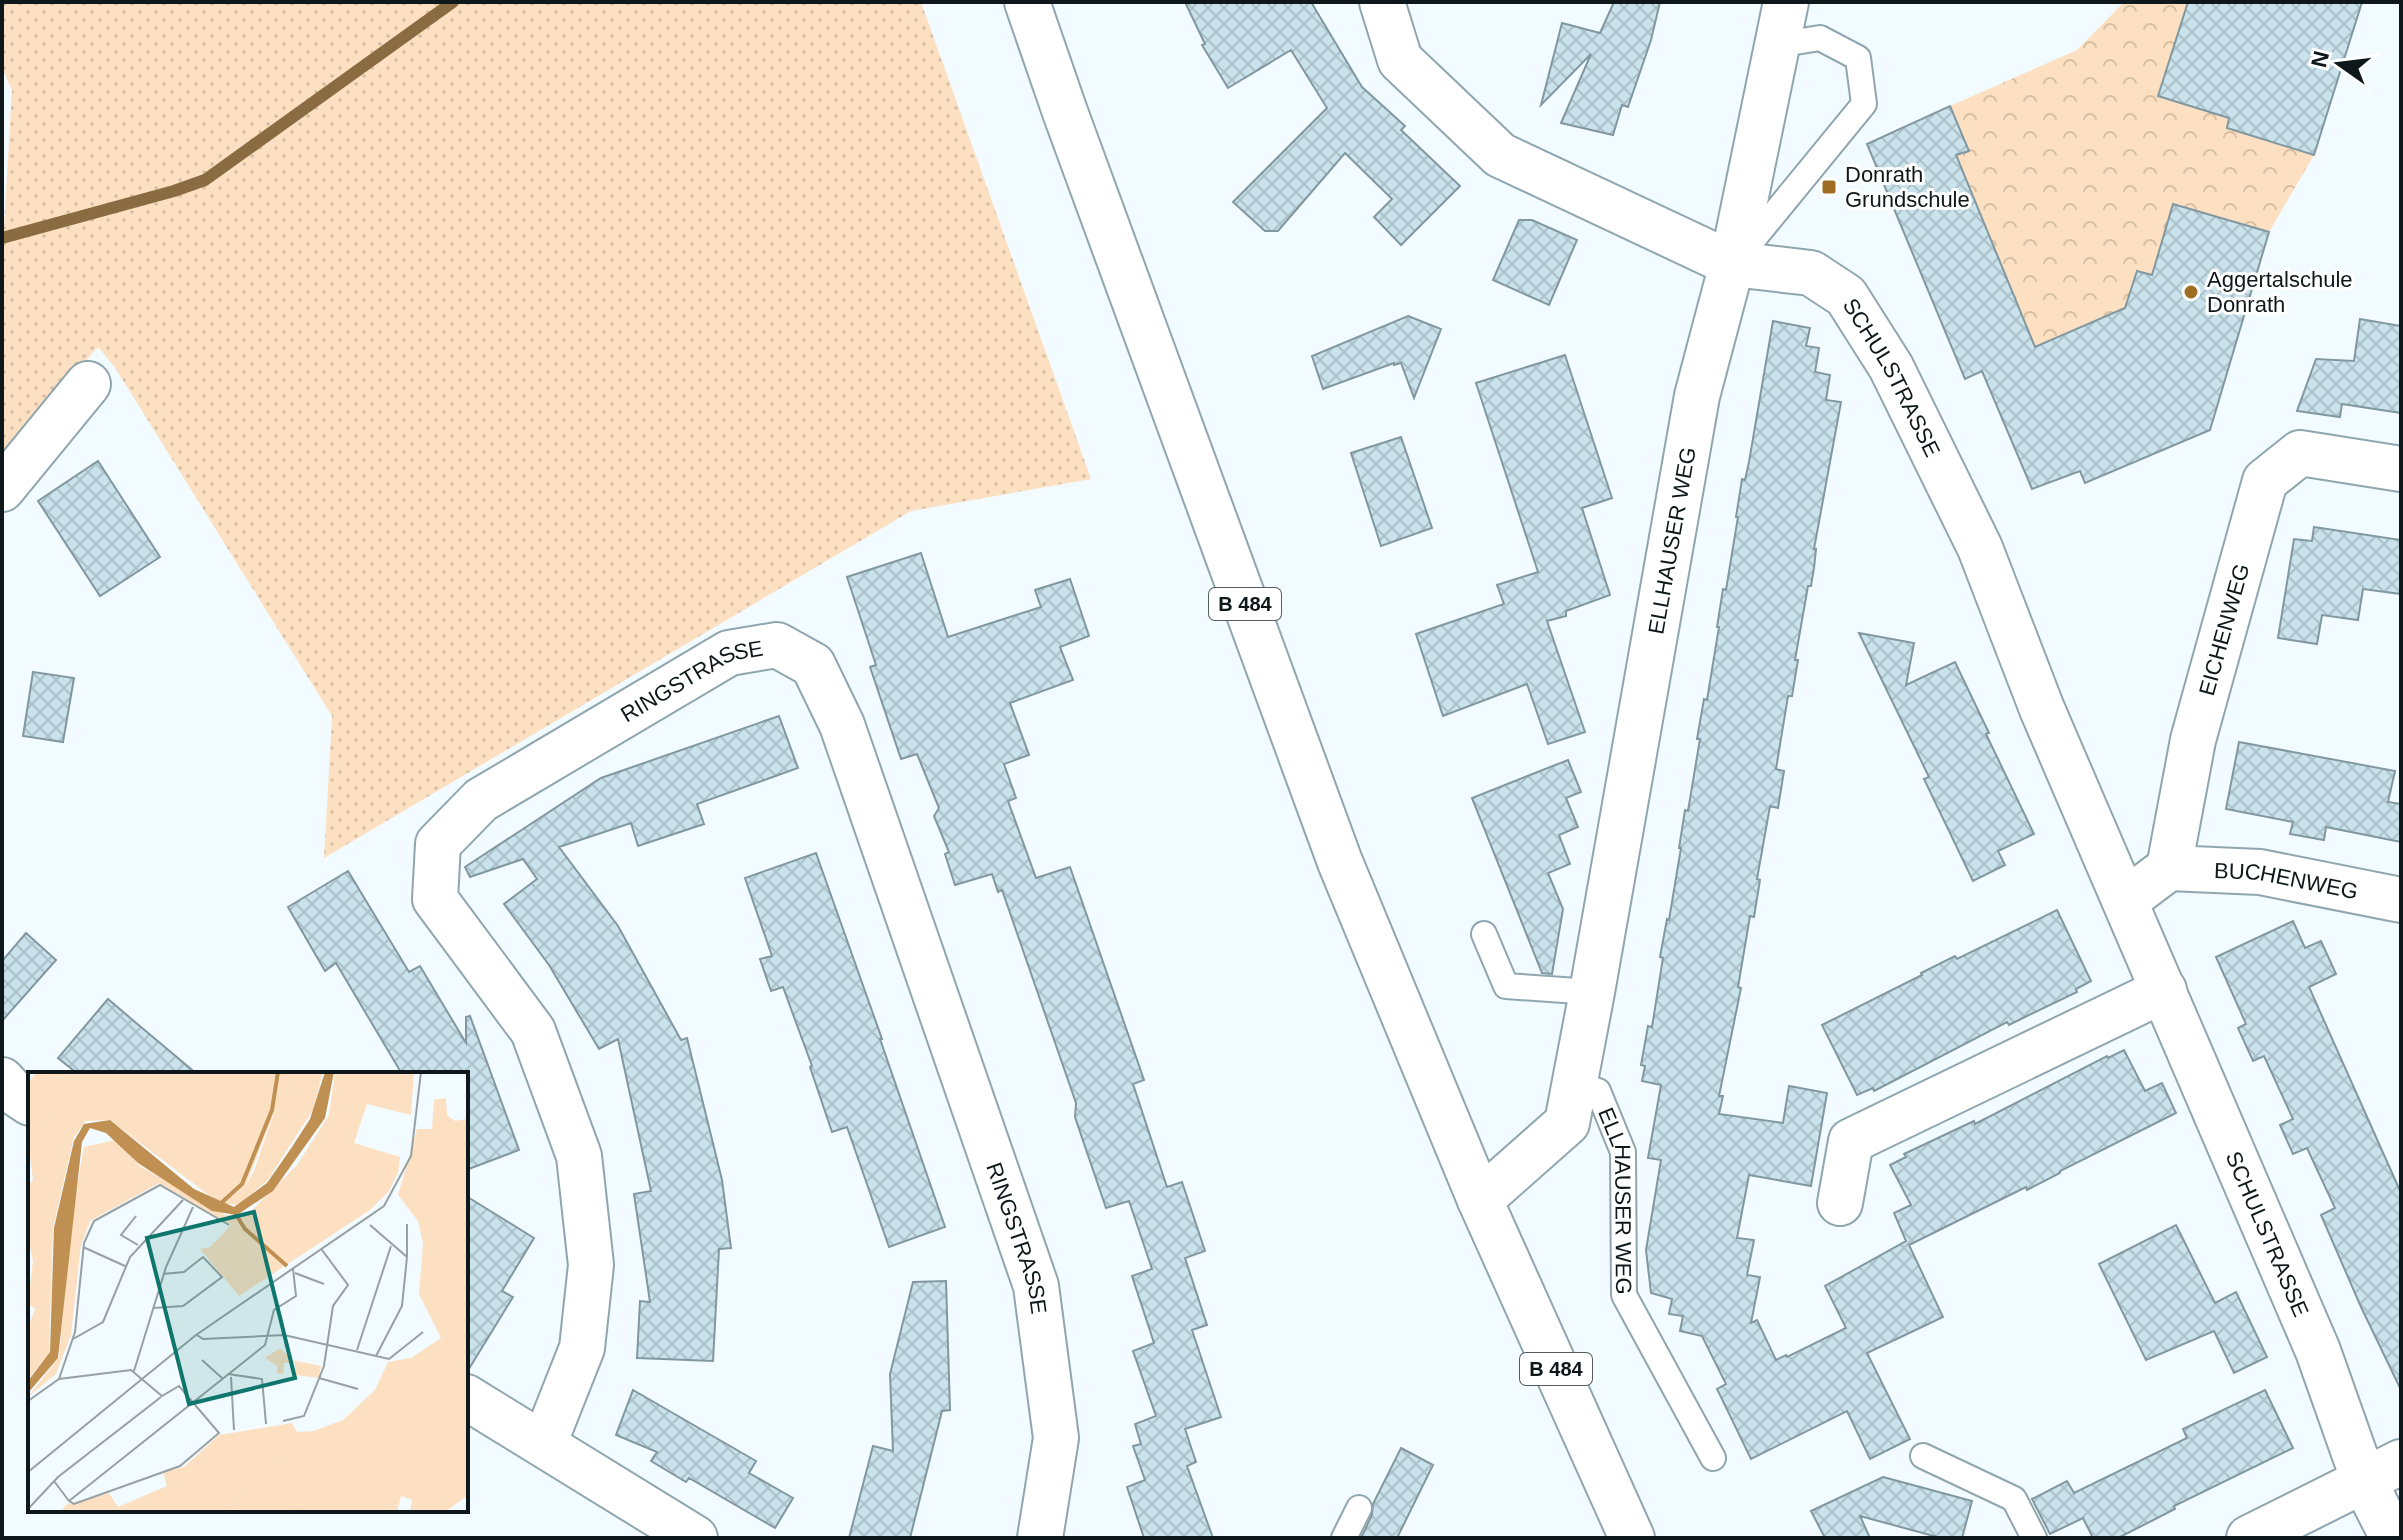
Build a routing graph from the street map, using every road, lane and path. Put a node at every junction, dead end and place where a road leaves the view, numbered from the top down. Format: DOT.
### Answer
graph roads {
  1 [pos="1027,2"];
  2 [pos="1382,2"];
  3 [pos="1786,2"];
  4 [pos="1777,45"];
  5 [pos="1732,264"];
  6 [pos="88,384"];
  7 [pos="2401,469"];
  8 [pos="2,489"];
  9 [pos="2169,868"];
  10 [pos="2401,900"];
  11 [pos="2125,901"];
  12 [pos="1484,934"];
  13 [pos="2164,990"];
  14 [pos="1592,992"];
  15 [pos="2,1080"];
  16 [pos="1575,1083"];
  17 [pos="28,1102"];
  18 [pos="1480,1200"];
  19 [pos="1840,1203"];
  20 [pos="468,1398"];
  21 [pos="544,1444"];
  22 [pos="1923,1456"];
  23 [pos="1713,1458"];
  24 [pos="2382,1472"];
  25 [pos="1359,1508"];
  26 [pos="695,1538"];
  27 [pos="1040,1538"];
  28 [pos="1344,1538"];
  29 [pos="1632,1538"];
  30 [pos="2034,1538"];
  31 [pos="2249,1538"];
  32 [pos="2393,1538"];
  1 -- 18 [label="street, B 484"];
  2 -- 5 [label="street, SCHULSTRASSE"];
  3 -- 4 [label="street, ELLHAUSER WEG"];
  4 -- 5 [label="street, ELLHAUSER WEG"];
  4 -- 5 [label="lane"];
  5 -- 11 [label="street, SCHULSTRASSE"];
  5 -- 14 [label="street, ELLHAUSER WEG"];
  6 -- 8 [label="street"];
  7 -- 9 [label="street, EICHENWEG"];
  9 -- 10 [label="street, BUCHENWEG"];
  9 -- 11 [label="street"];
  11 -- 13 [label="street, SCHULSTRASSE"];
  12 -- 14 [label="lane"];
  13 -- 19 [label="street"];
  13 -- 24 [label="street, SCHULSTRASSE"];
  14 -- 16 [label="street, ELLHAUSER WEG"];
  15 -- 17 [label="street"];
  16 -- 18 [label="street, ELLHAUSER WEG"];
  16 -- 23 [label="lane, ELLHAUSER WEG"];
  18 -- 29 [label="street, B 484"];
  20 -- 21 [label="street"];
  21 -- 26 [label="street"];
  21 -- 27 [label="street, RINGSTRASSE"];
  22 -- 30 [label="lane"];
  24 -- 31 [label="street"];
  24 -- 32 [label="street, SCHULSTRASSE"];
  25 -- 28 [label="lane"];
}
